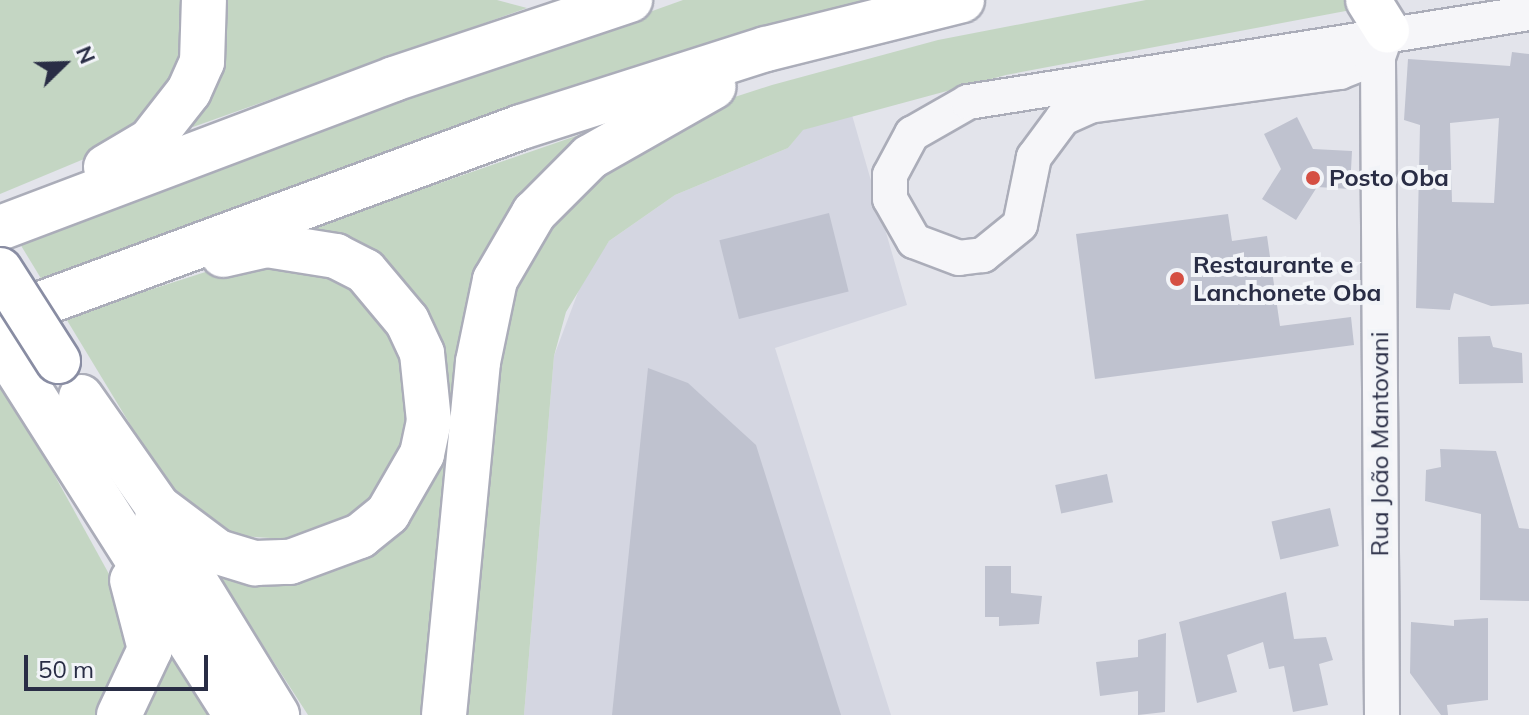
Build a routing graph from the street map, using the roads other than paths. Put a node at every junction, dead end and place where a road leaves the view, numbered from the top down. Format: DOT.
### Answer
graph roads {
  1 [pos="204,0"];
  2 [pos="630,0"];
  3 [pos="942,5"];
  4 [pos="1529,13"];
  5 [pos="1382,22"];
  6 [pos="1339,58"];
  7 [pos="3,226"];
  8 [pos="0,270"];
  9 [pos="65,293"];
  10 [pos="0,319"];
  11 [pos="29,371"];
  12 [pos="81,397"];
  13 [pos="119,715"];
  14 [pos="236,715"];
  15 [pos="277,715"];
  16 [pos="444,715"];
  17 [pos="1382,715"];
  1 -- 7 [label="highway"];
  2 -- 7 [label="highway"];
  3 -- 9 [label="highway"];
  3 -- 16 [label="highway"];
  4 -- 5 [label="street"];
  5 -- 6 [label="street"];
  5 -- 17 [label="street, Rua João Mantovani"];
  6 -- 6 [label="street"];
  8 -- 11 [label="highway, bridge"];
  9 -- 10 [label="highway"];
  9 -- 12 [label="highway"];
  11 -- 12 [label="highway"];
  11 -- 13 [label="highway"];
  11 -- 14 [label="highway"];
  12 -- 15 [label="highway"];
}
